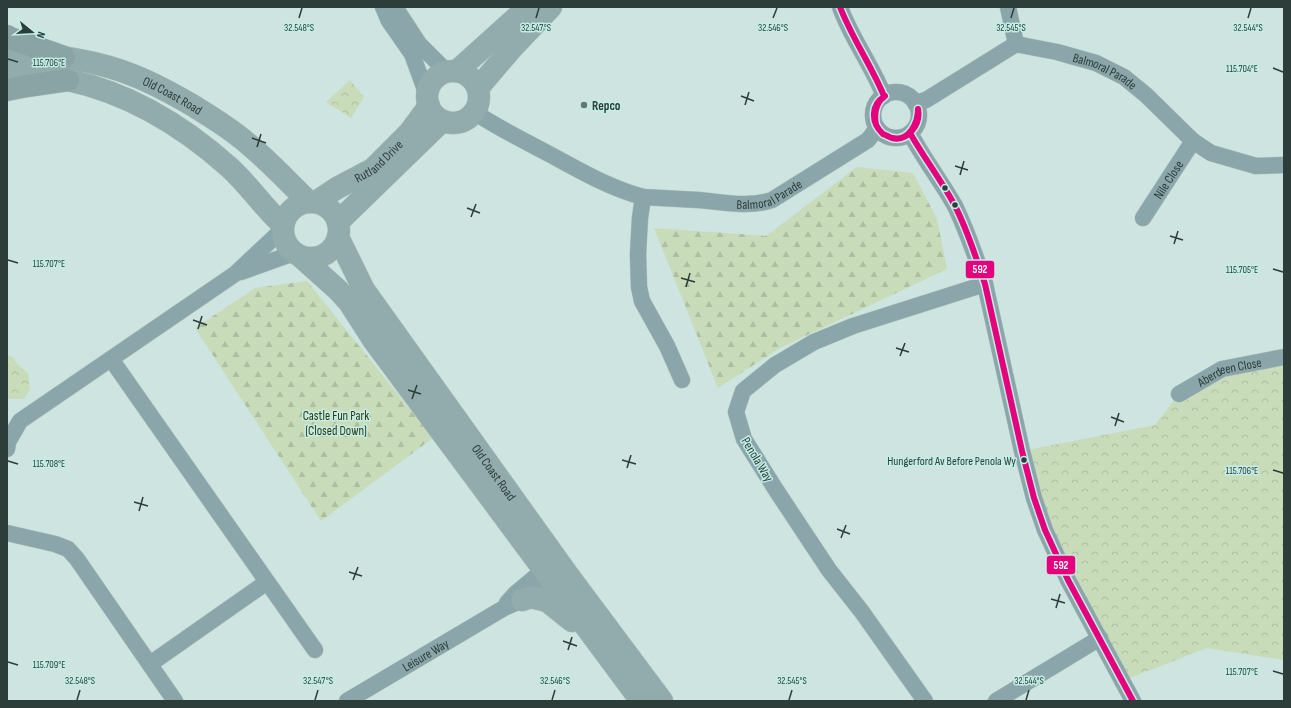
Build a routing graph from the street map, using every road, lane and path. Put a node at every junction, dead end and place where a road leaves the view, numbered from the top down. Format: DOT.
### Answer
graph roads {
  1 [pos="383,7"];
  2 [pos="395,7"];
  3 [pos="528,7"];
  4 [pos="551,7"];
  5 [pos="840,7"];
  6 [pos="1008,7"];
  7 [pos="7,36"];
  8 [pos="1016,44"];
  9 [pos="7,53"];
  10 [pos="64,57"];
  11 [pos="452,71"];
  12 [pos="7,73"];
  13 [pos="68,80"];
  14 [pos="478,88"];
  15 [pos="7,90"];
  16 [pos="884,96"];
  17 [pos="915,103"];
  18 [pos="433,107"];
  19 [pos="474,112"];
  20 [pos="877,128"];
  21 [pos="910,133"];
  22 [pos="1193,141"];
  23 [pos="1284,165"];
  24 [pos="643,197"];
  25 [pos="312,202"];
  26 [pos="1143,218"];
  27 [pos="283,227"];
  28 [pos="338,230"];
  29 [pos="297,254"];
  30 [pos="236,274"];
  31 [pos="985,284"];
  32 [pos="1284,357"];
  33 [pos="111,359"];
  34 [pos="682,380"];
  35 [pos="1178,394"];
  36 [pos="7,450"];
  37 [pos="7,533"];
  38 [pos="555,572"];
  39 [pos="267,582"];
  40 [pos="513,604"];
  41 [pos="1100,638"];
  42 [pos="601,647"];
  43 [pos="315,650"];
  44 [pos="150,664"];
  45 [pos="175,701"];
  46 [pos="347,701"];
  47 [pos="641,701"];
  48 [pos="662,701"];
  49 [pos="925,701"];
  50 [pos="996,701"];
  51 [pos="1133,701"];
  1 -- 18 [label="street"];
  2 -- 11 [label="street"];
  3 -- 11 [label="main road"];
  4 -- 14 [label="main road"];
  5 -- 16 [label="street"];
  6 -- 8 [label="street"];
  7 -- 10 [label="highway"];
  8 -- 17 [label="street"];
  8 -- 22 [label="street, Balmoral Parade"];
  9 -- 10 [label="main road, Old Coast Road"];
  10 -- 25 [label="main road, Old Coast Road"];
  11 -- 14 [label="main road"];
  11 -- 18 [label="main road"];
  12 -- 13 [label="main road, Old Coast Road"];
  13 -- 15 [label="highway"];
  13 -- 27 [label="main road, Old Coast Road"];
  14 -- 19 [label="main road"];
  16 -- 17 [label="street"];
  16 -- 20 [label="street"];
  17 -- 21 [label="street"];
  18 -- 19 [label="main road"];
  18 -- 25 [label="main road, Rutland Drive"];
  18 -- 28 [label="main road, Rutland Drive"];
  19 -- 24 [label="street, Balmoral Parade"];
  20 -- 21 [label="street"];
  20 -- 24 [label="street, Balmoral Parade"];
  21 -- 31 [label="street"];
  22 -- 23 [label="street, Balmoral Parade"];
  22 -- 26 [label="street, Nile Close"];
  24 -- 34 [label="street"];
  25 -- 27 [label="main road"];
  25 -- 28 [label="main road"];
  27 -- 29 [label="main road"];
  27 -- 30 [label="street"];
  28 -- 29 [label="main road"];
  28 -- 38 [label="main road, Old Coast Road"];
  29 -- 30 [label="street"];
  29 -- 38 [label="main road, Old Coast Road"];
  30 -- 33 [label="street"];
  31 -- 41 [label="street"];
  31 -- 49 [label="street, Penola Way"];
  32 -- 35 [label="street, Aberdeen Close"];
  33 -- 36 [label="street"];
  33 -- 39 [label="street"];
  37 -- 44 [label="street"];
  38 -- 40 [label="street, Leisure Way"];
  38 -- 42 [label="main road, Old Coast Road"];
  38 -- 48 [label="main road, Old Coast Road"];
  39 -- 43 [label="street"];
  39 -- 44 [label="street"];
  40 -- 42 [label="main road"];
  40 -- 46 [label="street, Leisure Way"];
  41 -- 50 [label="street"];
  41 -- 51 [label="street"];
  42 -- 47 [label="main road, Old Coast Road"];
  44 -- 45 [label="street"];
}
